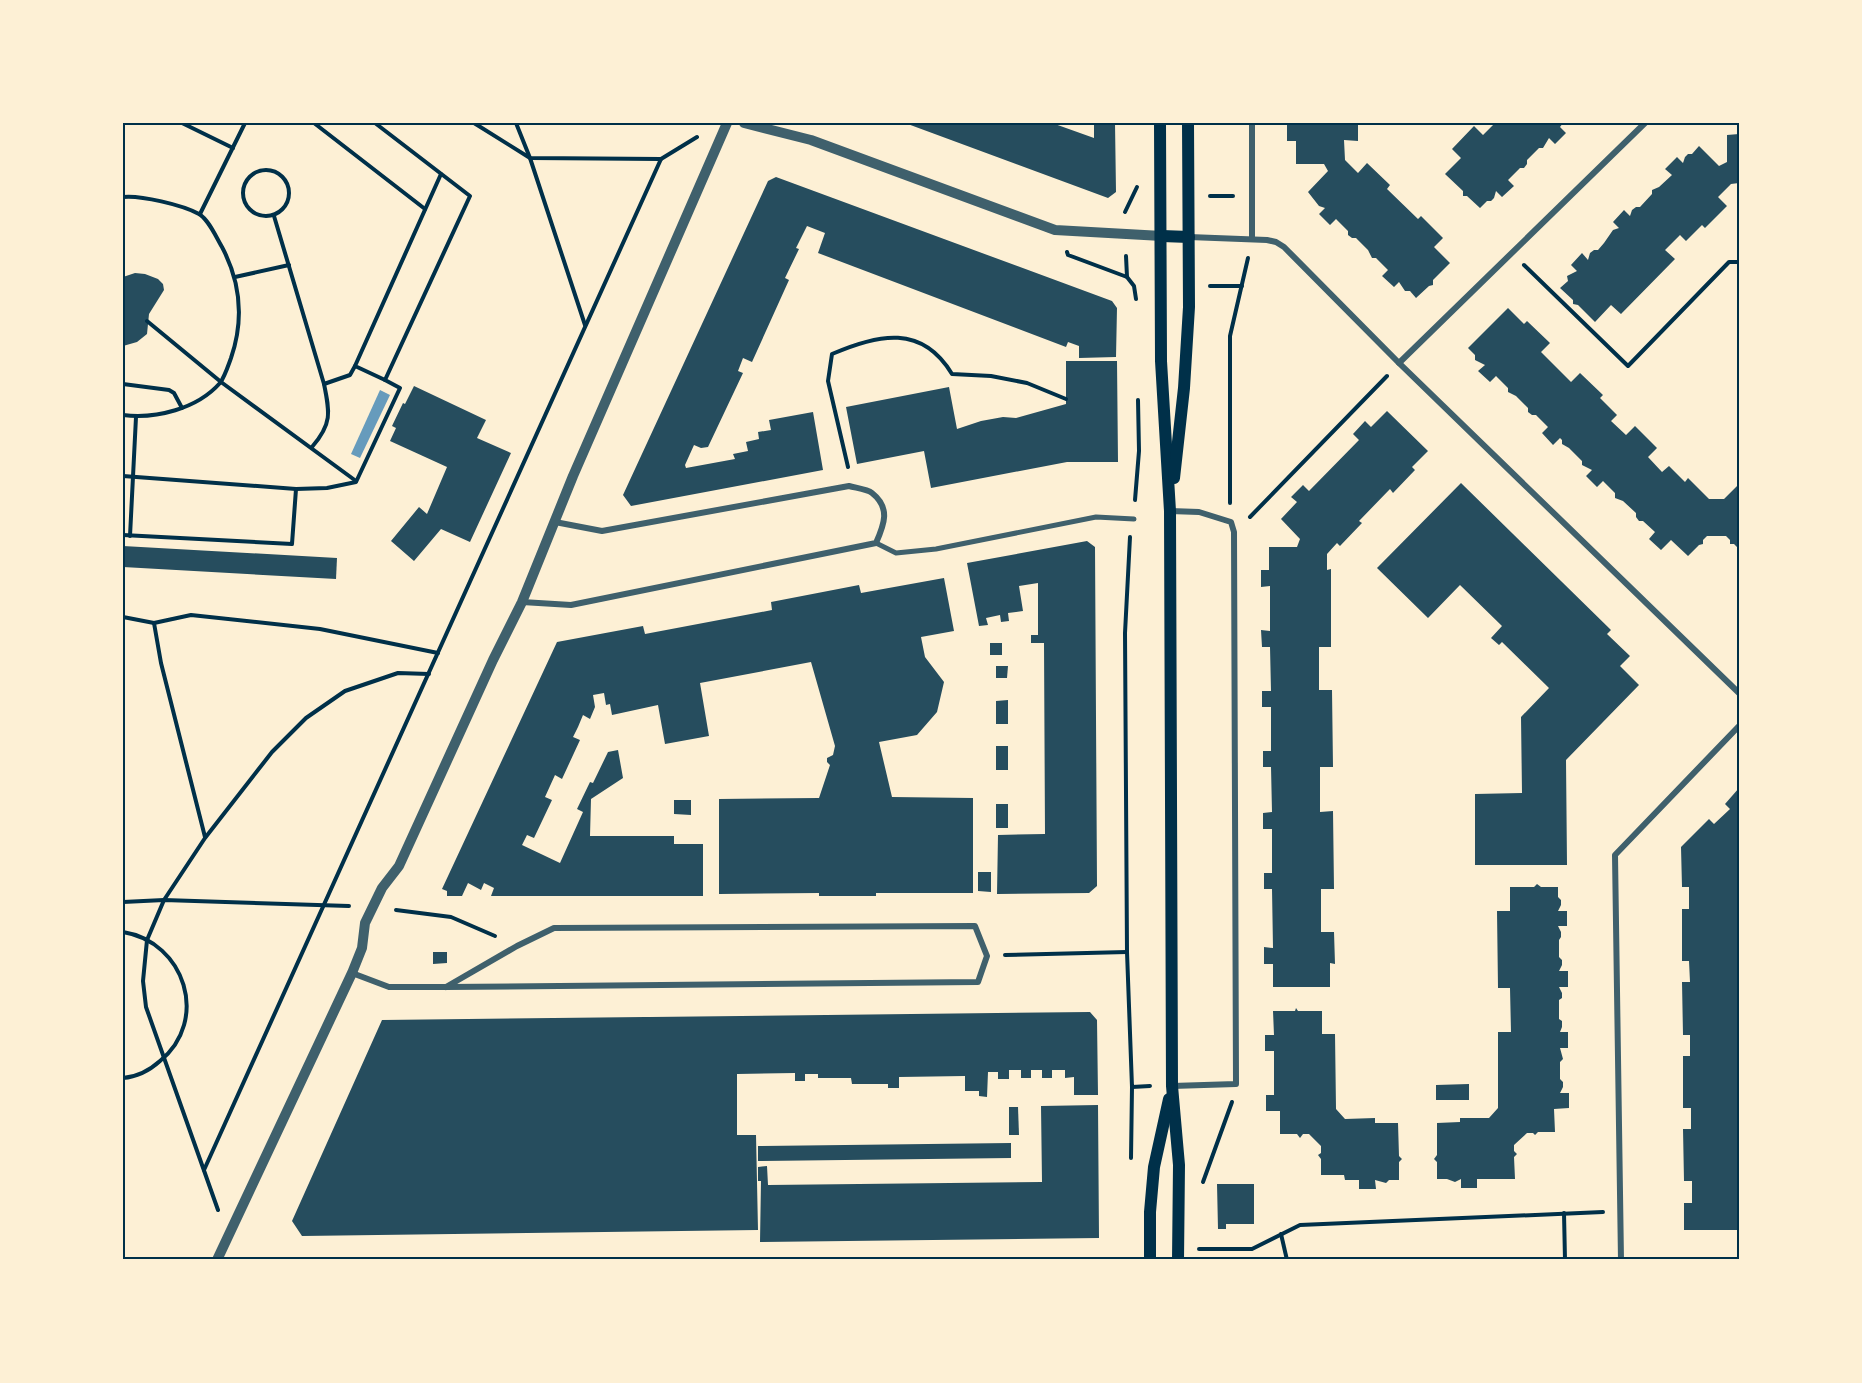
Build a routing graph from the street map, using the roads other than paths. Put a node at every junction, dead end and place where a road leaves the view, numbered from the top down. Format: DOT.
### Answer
graph roads {
  1 [pos="727,123"];
  2 [pos="744,123"];
  3 [pos="1160,123"];
  4 [pos="1188,123"];
  5 [pos="1252,123"];
  6 [pos="1645,123"];
  7 [pos="1162,236"];
  8 [pos="1189,237"];
  9 [pos="1252,239"];
  10 [pos="1400,363"];
  11 [pos="1170,511"];
  12 [pos="1134,519"];
  13 [pos="555,522"];
  14 [pos="876,543"];
  15 [pos="522,602"];
  16 [pos="1739,693"];
  17 [pos="1739,726"];
  18 [pos="352,973"];
  19 [pos="446,987"];
  20 [pos="1172,1086"];
  21 [pos="217,1260"];
  22 [pos="1150,1260"];
  23 [pos="1178,1260"];
  24 [pos="1621,1260"];
  1 -- 13 [label="street"];
  2 -- 7 [label="street"];
  3 -- 7 [label="main road"];
  4 -- 8 [label="main road"];
  5 -- 9 [label="street"];
  6 -- 10 [label="street"];
  7 -- 8 [label="main road"];
  7 -- 11 [label="main road"];
  8 -- 9 [label="street"];
  8 -- 11 [label="main road"];
  9 -- 10 [label="street"];
  10 -- 16 [label="street"];
  11 -- 20 [label="main road"];
  11 -- 20 [label="street"];
  12 -- 14 [label="street"];
  13 -- 14 [label="street"];
  13 -- 15 [label="street"];
  14 -- 15 [label="street"];
  15 -- 18 [label="street"];
  17 -- 24 [label="street"];
  18 -- 19 [label="street"];
  18 -- 21 [label="street"];
  19 -- 19 [label="street"];
  20 -- 22 [label="main road"];
  20 -- 23 [label="main road"];
}
